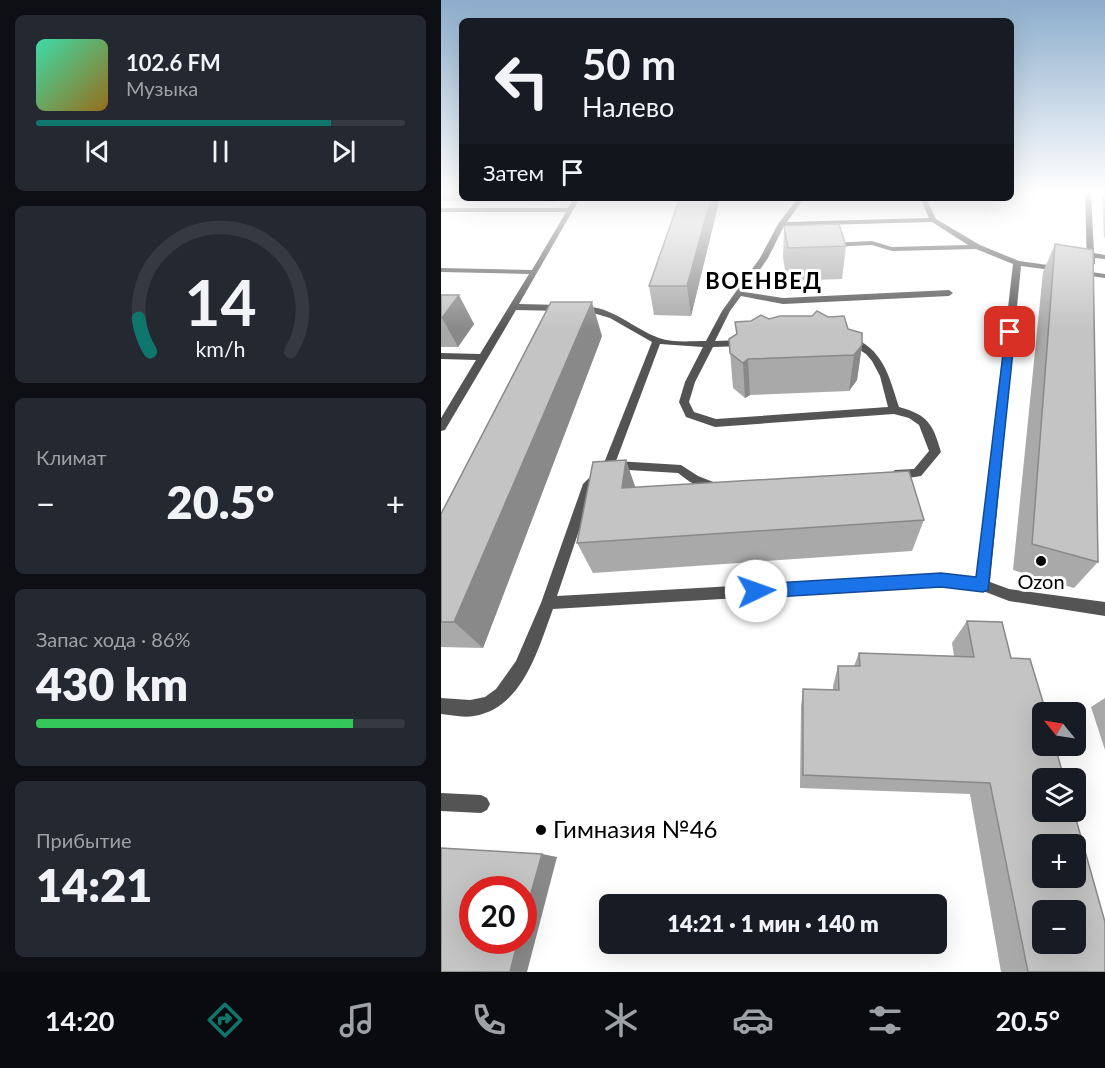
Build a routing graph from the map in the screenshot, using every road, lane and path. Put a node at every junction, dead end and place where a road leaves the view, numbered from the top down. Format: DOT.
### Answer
graph roads {
  1 [pos="553,238"];
  2 [pos="778,238"];
  3 [pos="963,238"];
  4 [pos="1090,238"];
  5 [pos="816,245"];
  6 [pos="977,247"];
  7 [pos="1091,255"];
  8 [pos="1105,257"];
  9 [pos="1017,263"];
  10 [pos="441,270"];
  11 [pos="533,272"];
  12 [pos="1091,274"];
  13 [pos="1105,276"];
  14 [pos="738,293"];
  15 [pos="949,293"];
  16 [pos="516,307"];
  17 [pos="836,339"];
  18 [pos="657,340"];
  19 [pos="755,342"];
  20 [pos="708,344"];
  21 [pos="441,356"];
  22 [pos="482,357"];
  23 [pos="894,410"];
  24 [pos="441,427"];
  25 [pos="609,465"];
  26 [pos="881,476"];
  27 [pos="727,487"];
  28 [pos="983,585"];
  29 [pos="548,603"];
  30 [pos="1105,609"];
  31 [pos="441,706"];
  32 [pos="441,802"];
  33 [pos="481,804"];
  1 -- 11 [label="lane"];
  2 -- 14 [label="lane"];
  3 -- 6 [label="lane"];
  4 -- 7 [label="lane"];
  5 -- 6 [label="lane"];
  6 -- 9 [label="lane"];
  7 -- 8 [label="lane"];
  7 -- 12 [label="lane"];
  9 -- 12 [label="lane"];
  9 -- 28 [label="lane"];
  10 -- 11 [label="lane"];
  11 -- 16 [label="lane"];
  12 -- 13 [label="lane"];
  14 -- 15 [label="lane"];
  14 -- 20 [label="lane"];
  16 -- 18 [label="lane"];
  16 -- 22 [label="lane"];
  17 -- 23 [label="lane"];
  18 -- 20 [label="lane"];
  18 -- 25 [label="lane"];
  19 -- 20 [label="lane"];
  20 -- 23 [label="lane"];
  21 -- 22 [label="lane"];
  22 -- 24 [label="lane"];
  23 -- 26 [label="lane"];
  25 -- 27 [label="lane"];
  25 -- 29 [label="lane"];
  28 -- 29 [label="lane"];
  28 -- 30 [label="lane"];
  29 -- 31 [label="lane"];
  32 -- 33 [label="lane"];
}
